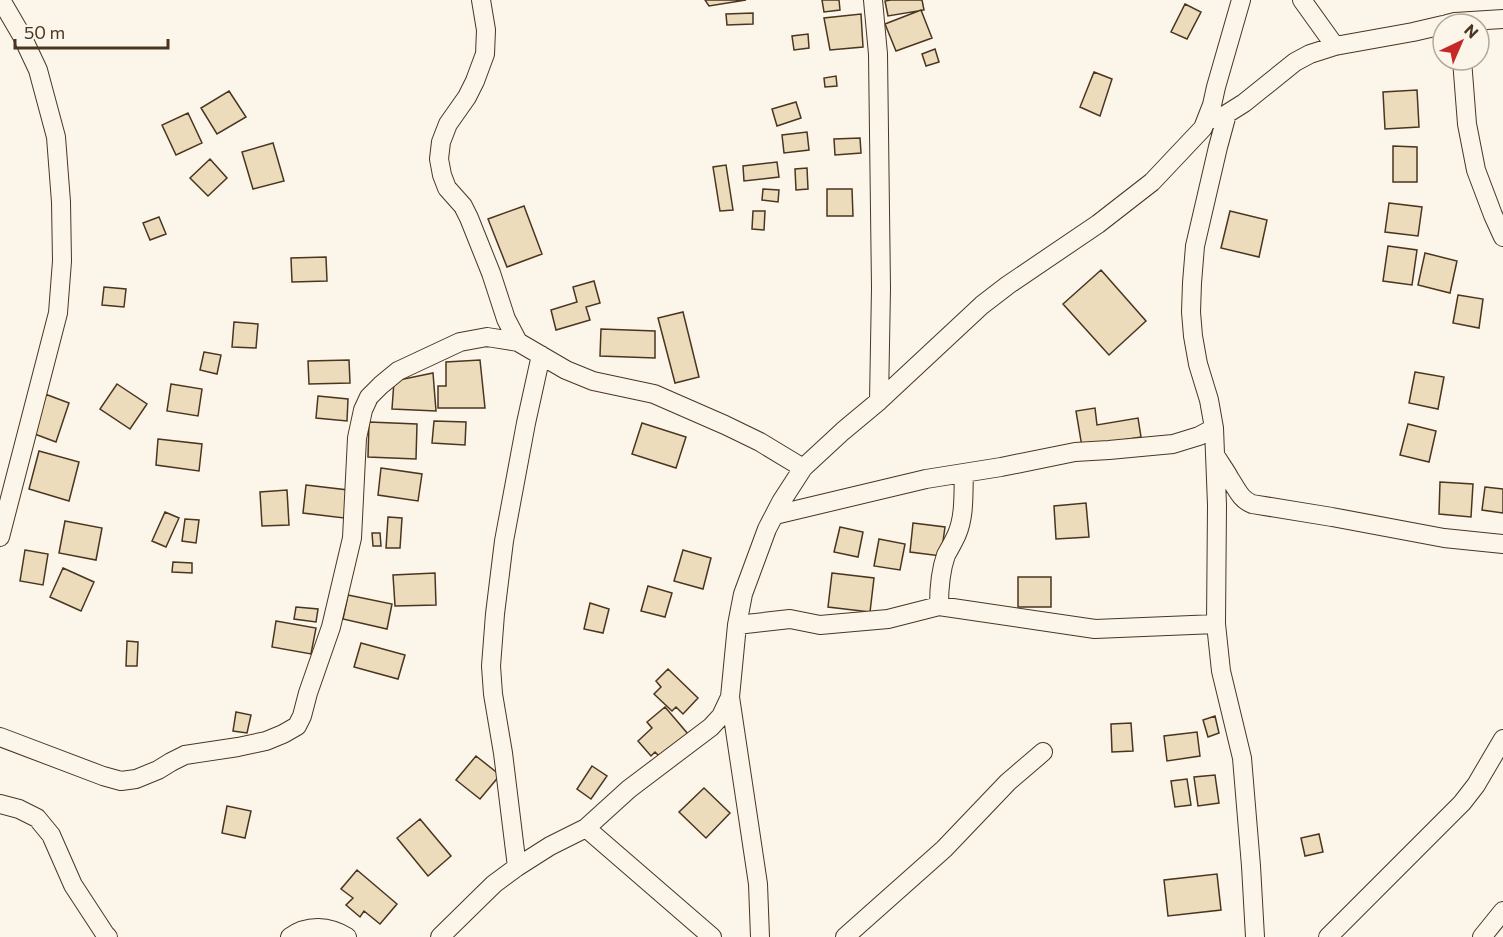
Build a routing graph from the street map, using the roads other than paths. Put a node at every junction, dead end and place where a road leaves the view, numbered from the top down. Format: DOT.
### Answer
graph roads {
  1 [pos="481,0"];
  2 [pos="873,0"];
  3 [pos="1241,0"];
  4 [pos="1302,0"];
  5 [pos="6,3"];
  6 [pos="1431,28"];
  7 [pos="1335,46"];
  8 [pos="1463,72"];
  9 [pos="1227,114"];
  10 [pos="1203,128"];
  11 [pos="1503,237"];
  12 [pos="518,342"];
  13 [pos="541,355"];
  14 [pos="879,401"];
  15 [pos="1214,428"];
  16 [pos="1216,456"];
  17 [pos="803,468"];
  18 [pos="964,473"];
  19 [pos="775,515"];
  20 [pos="0,537"];
  21 [pos="1503,544"];
  22 [pos="939,606"];
  23 [pos="1216,624"];
  24 [pos="736,625"];
  25 [pos="730,698"];
  26 [pos="0,737"];
  27 [pos="1503,740"];
  28 [pos="1043,752"];
  29 [pos="0,804"];
  30 [pos="586,828"];
  31 [pos="517,867"];
  32 [pos="1503,911"];
  33 [pos="108,937"];
  34 [pos="290,937"];
  35 [pos="347,937"];
  36 [pos="440,937"];
  37 [pos="712,937"];
  38 [pos="760,937"];
  39 [pos="844,937"];
  40 [pos="1255,937"];
  41 [pos="1328,937"];
  42 [pos="1482,937"];
  1 -- 12 [label="street"];
  2 -- 14 [label="street"];
  3 -- 10 [label="street"];
  4 -- 7 [label="street"];
  5 -- 20 [label="street"];
  6 -- 7 [label="street"];
  7 -- 9 [label="street"];
  8 -- 11 [label="street"];
  9 -- 10 [label="street"];
  9 -- 15 [label="street"];
  10 -- 14 [label="street"];
  12 -- 13 [label="street"];
  12 -- 26 [label="street"];
  13 -- 17 [label="street"];
  13 -- 31 [label="street"];
  14 -- 17 [label="street"];
  15 -- 16 [label="street"];
  15 -- 18 [label="street"];
  16 -- 21 [label="street"];
  16 -- 23 [label="street"];
  17 -- 19 [label="street"];
  18 -- 19 [label="street"];
  18 -- 22 [label="street"];
  19 -- 24 [label="street"];
  22 -- 23 [label="street"];
  22 -- 24 [label="street"];
  23 -- 40 [label="street"];
  24 -- 25 [label="street"];
  25 -- 30 [label="street"];
  25 -- 38 [label="street"];
  27 -- 41 [label="street"];
  28 -- 39 [label="street"];
  29 -- 33 [label="street"];
  30 -- 31 [label="street"];
  30 -- 37 [label="street"];
  31 -- 36 [label="street"];
  32 -- 42 [label="street"];
  34 -- 35 [label="street"];
}
